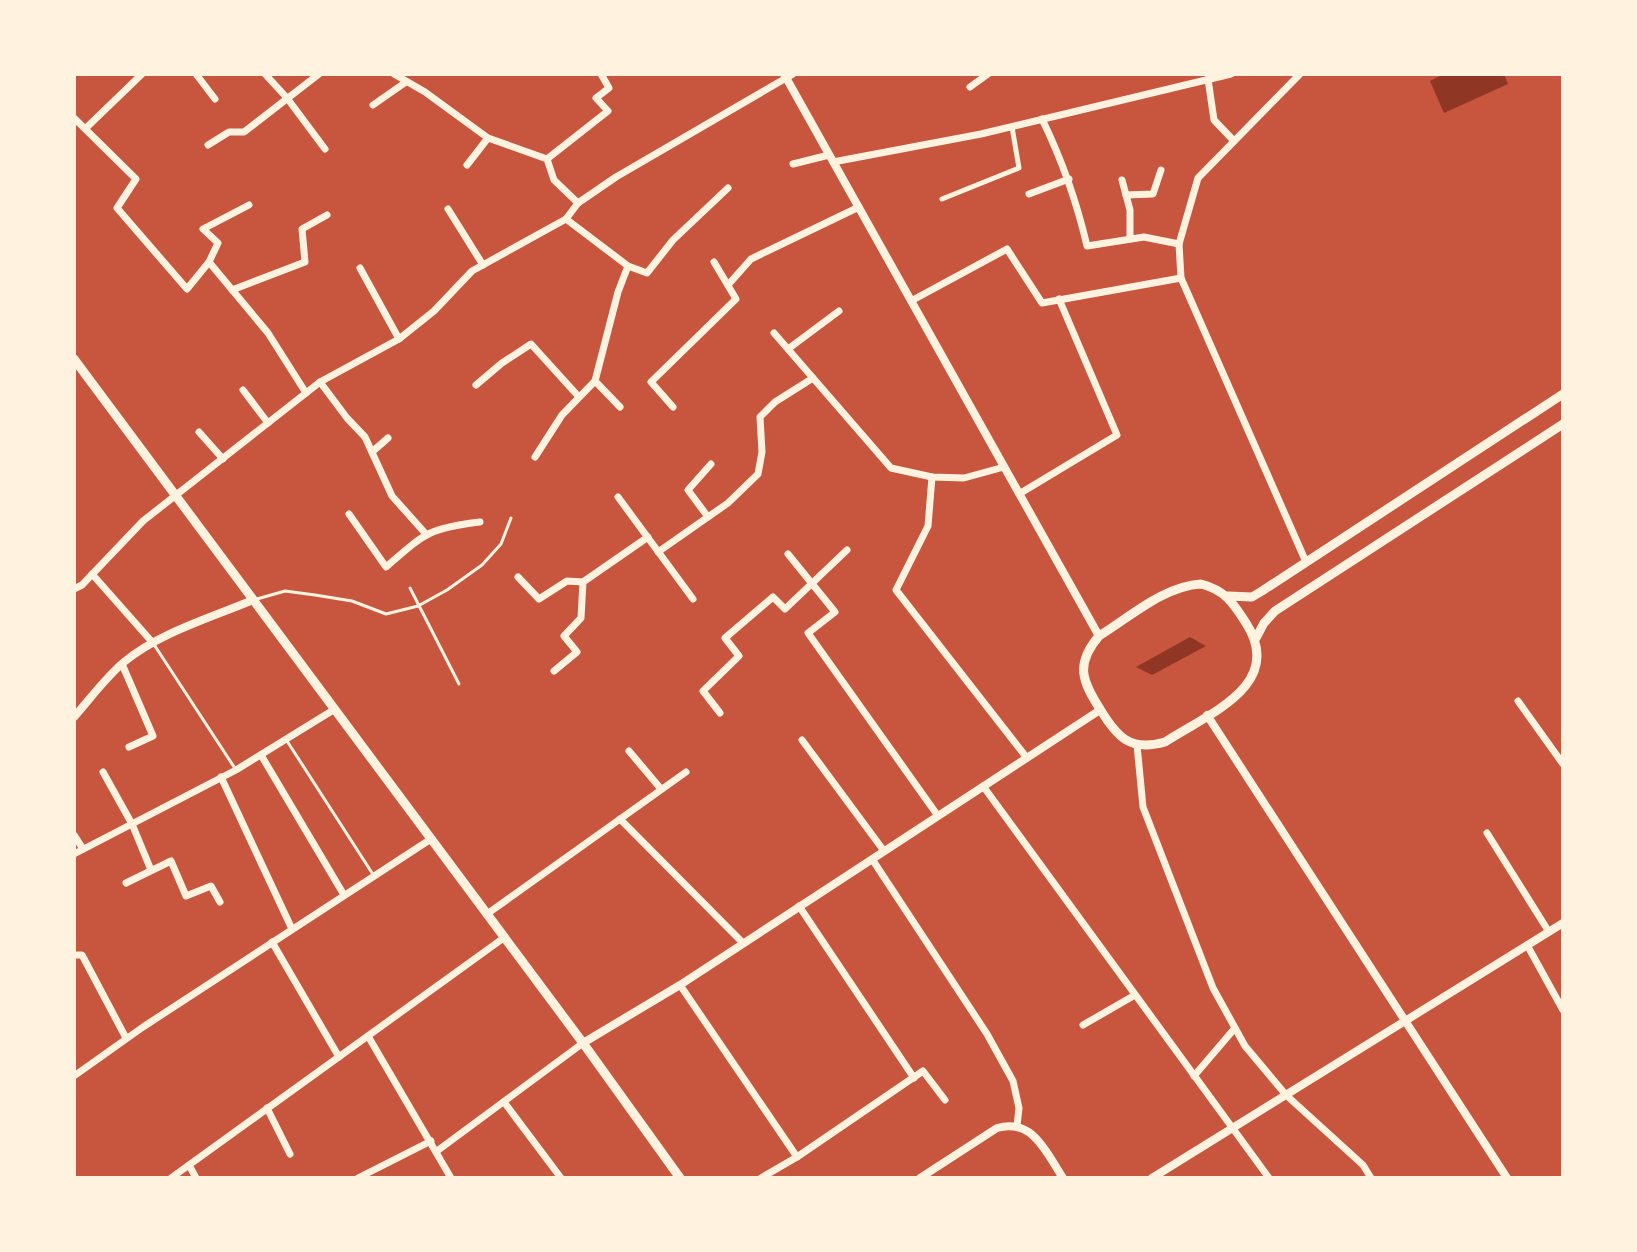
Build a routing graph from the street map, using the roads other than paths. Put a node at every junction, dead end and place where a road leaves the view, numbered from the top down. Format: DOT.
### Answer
graph roads {
  1 [pos="142,74"];
  2 [pos="196,74"];
  3 [pos="265,74"];
  4 [pos="319,74"];
  5 [pos="394,74"];
  6 [pos="601,74"];
  7 [pos="988,74"];
  8 [pos="1231,74"];
  9 [pos="1300,74"];
  10 [pos="788,76"];
  11 [pos="1208,79"];
  12 [pos="406,82"];
  13 [pos="970,87"];
  14 [pos="287,98"];
  15 [pos="215,99"];
  16 [pos="373,105"];
  17 [pos="74,118"];
  18 [pos="1042,119"];
  19 [pos="1012,126"];
  20 [pos="86,128"];
  21 [pos="488,138"];
  22 [pos="1234,141"];
  23 [pos="208,145"];
  24 [pos="325,149"];
  25 [pos="831,158"];
  26 [pos="547,159"];
  27 [pos="793,164"];
  28 [pos="467,165"];
  29 [pos="1161,170"];
  30 [pos="1069,179"];
  31 [pos="1122,180"];
  32 [pos="728,188"];
  33 [pos="1029,194"];
  34 [pos="1126,195"];
  35 [pos="942,199"];
  36 [pos="578,203"];
  37 [pos="249,205"];
  38 [pos="859,207"];
  39 [pos="448,209"];
  40 [pos="327,215"];
  41 [pos="566,219"];
  42 [pos="1130,239"];
  43 [pos="1179,244"];
  44 [pos="209,262"];
  45 [pos="714,262"];
  46 [pos="483,265"];
  47 [pos="628,266"];
  48 [pos="360,268"];
  49 [pos="1181,278"];
  50 [pos="728,285"];
  51 [pos="232,290"];
  52 [pos="1059,299"];
  53 [pos="911,301"];
  54 [pos="839,311"];
  55 [pos="774,333"];
  56 [pos="399,339"];
  57 [pos="788,349"];
  58 [pos="74,359"];
  59 [pos="813,378"];
  60 [pos="595,381"];
  61 [pos="320,382"];
  62 [pos="476,385"];
  63 [pos="243,390"];
  64 [pos="306,393"];
  65 [pos="1563,395"];
  66 [pos="579,397"];
  67 [pos="620,407"];
  68 [pos="673,407"];
  69 [pos="268,423"];
  70 [pos="1563,424"];
  71 [pos="199,432"];
  72 [pos="388,438"];
  73 [pos="372,452"];
  74 [pos="535,457"];
  75 [pos="223,459"];
  76 [pos="711,464"];
  77 [pos="1004,467"];
  78 [pos="932,477"];
  79 [pos="1019,494"];
  80 [pos="176,496"];
  81 [pos="618,497"];
  82 [pos="349,514"];
  83 [pos="708,517"];
  84 [pos="511,518"];
  85 [pos="480,522"];
  86 [pos="425,533"];
  87 [pos="648,537"];
  88 [pos="847,550"];
  89 [pos="658,552"];
  90 [pos="788,554"];
  91 [pos="1306,562"];
  92 [pos="92,574"];
  93 [pos="518,577"];
  94 [pos="583,582"];
  95 [pos="812,584"];
  96 [pos="410,588"];
  97 [pos="74,589"];
  98 [pos="1228,596"];
  99 [pos="693,599"];
  100 [pos="253,600"];
  101 [pos="418,606"];
  102 [pos="1099,636"];
  103 [pos="1256,638"];
  104 [pos="153,643"];
  105 [pos="122,664"];
  106 [pos="554,671"];
  107 [pos="459,684"];
  108 [pos="1518,701"];
  109 [pos="335,709"];
  110 [pos="1100,710"];
  111 [pos="720,713"];
  112 [pos="1207,715"];
  113 [pos="74,717"];
  114 [pos="286,739"];
  115 [pos="802,740"];
  116 [pos="1137,745"];
  117 [pos="129,747"];
  118 [pos="629,751"];
  119 [pos="261,755"];
  120 [pos="1027,758"];
  121 [pos="1563,764"];
  122 [pos="236,770"];
  123 [pos="103,772"];
  124 [pos="686,772"];
  125 [pos="221,777"];
  126 [pos="983,786"];
  127 [pos="661,789"];
  128 [pos="938,816"];
  129 [pos="620,819"];
  130 [pos="132,824"];
  131 [pos="1487,833"];
  132 [pos="74,835"];
  133 [pos="431,839"];
  134 [pos="83,849"];
  135 [pos="884,851"];
  136 [pos="74,854"];
  137 [pos="872,859"];
  138 [pos="151,870"];
  139 [pos="374,876"];
  140 [pos="126,883"];
  141 [pos="344,895"];
  142 [pos="220,902"];
  143 [pos="799,906"];
  144 [pos="487,914"];
  145 [pos="1563,923"];
  146 [pos="292,929"];
  147 [pos="1549,932"];
  148 [pos="505,937"];
  149 [pos="272,942"];
  150 [pos="743,943"];
  151 [pos="1527,945"];
  152 [pos="74,955"];
  153 [pos="680,985"];
  154 [pos="1135,995"];
  155 [pos="1563,1010"];
  156 [pos="1405,1021"];
  157 [pos="1083,1025"];
  158 [pos="1235,1028"];
  159 [pos="368,1036"];
  160 [pos="126,1038"];
  161 [pos="583,1043"];
  162 [pos="339,1057"];
  163 [pos="74,1076"];
  164 [pos="1194,1076"];
  165 [pos="914,1078"];
  166 [pos="1286,1095"];
  167 [pos="945,1100"];
  168 [pos="504,1102"];
  169 [pos="267,1108"];
  170 [pos="1017,1126"];
  171 [pos="1232,1128"];
  172 [pos="431,1141"];
  173 [pos="437,1151"];
  174 [pos="290,1154"];
  175 [pos="797,1157"];
  176 [pos="189,1165"];
  177 [pos="171,1178"];
  178 [pos="196,1178"];
  179 [pos="358,1178"];
  180 [pos="451,1178"];
  181 [pos="561,1178"];
  182 [pos="680,1178"];
  183 [pos="761,1178"];
  184 [pos="920,1178"];
  185 [pos="1063,1178"];
  186 [pos="1152,1178"];
  187 [pos="1269,1178"];
  188 [pos="1371,1178"];
  189 [pos="1507,1178"];
  1 -- 20 [label="street"];
  2 -- 15 [label="street"];
  3 -- 14 [label="street"];
  4 -- 14 [label="street"];
  5 -- 12 [label="street"];
  6 -- 26 [label="street"];
  7 -- 13 [label="street"];
  8 -- 11 [label="street"];
  9 -- 22 [label="street"];
  10 -- 25 [label="street"];
  10 -- 36 [label="street"];
  11 -- 18 [label="street"];
  11 -- 22 [label="street"];
  12 -- 16 [label="street"];
  12 -- 21 [label="street"];
  14 -- 23 [label="street"];
  14 -- 24 [label="street"];
  17 -- 20 [label="street"];
  18 -- 19 [label="street"];
  18 -- 30 [label="street"];
  19 -- 25 [label="street"];
  19 -- 35 [label="street"];
  20 -- 44 [label="street"];
  21 -- 26 [label="street"];
  21 -- 28 [label="street"];
  22 -- 43 [label="street"];
  25 -- 27 [label="street"];
  25 -- 38 [label="street"];
  26 -- 36 [label="street"];
  29 -- 34 [label="street"];
  30 -- 33 [label="street"];
  30 -- 42 [label="street"];
  31 -- 34 [label="street"];
  32 -- 47 [label="street"];
  34 -- 42 [label="street"];
  36 -- 41 [label="street"];
  37 -- 44 [label="street"];
  38 -- 50 [label="street"];
  38 -- 53 [label="street"];
  39 -- 46 [label="street"];
  40 -- 51 [label="street"];
  41 -- 46 [label="street"];
  41 -- 47 [label="street"];
  42 -- 43 [label="street"];
  43 -- 49 [label="street"];
  44 -- 51 [label="street"];
  45 -- 50 [label="street"];
  46 -- 56 [label="street"];
  47 -- 60 [label="street"];
  48 -- 56 [label="street"];
  49 -- 52 [label="street"];
  49 -- 91 [label="street"];
  50 -- 68 [label="street"];
  51 -- 64 [label="street"];
  52 -- 53 [label="street"];
  52 -- 79 [label="street"];
  53 -- 77 [label="street"];
  54 -- 57 [label="street"];
  55 -- 57 [label="street"];
  56 -- 61 [label="street"];
  57 -- 59 [label="street"];
  58 -- 80 [label="main road"];
  59 -- 78 [label="street"];
  59 -- 83 [label="street"];
  60 -- 66 [label="street"];
  60 -- 67 [label="street"];
  61 -- 64 [label="street"];
  61 -- 73 [label="street"];
  62 -- 66 [label="street"];
  63 -- 69 [label="street"];
  64 -- 69 [label="street"];
  65 -- 91 [label="main road"];
  66 -- 74 [label="street"];
  69 -- 75 [label="street"];
  70 -- 103 [label="main road"];
  71 -- 75 [label="street"];
  72 -- 73 [label="street"];
  73 -- 86 [label="street"];
  75 -- 80 [label="street"];
  76 -- 83 [label="street"];
  77 -- 78 [label="street"];
  77 -- 79 [label="street"];
  78 -- 120 [label="street"];
  79 -- 102 [label="street"];
  80 -- 92 [label="street"];
  80 -- 100 [label="main road"];
  81 -- 87 [label="street"];
  82 -- 86 [label="street"];
  83 -- 89 [label="street"];
  84 -- 101 [label="lane"];
  85 -- 86 [label="street"];
  87 -- 89 [label="street"];
  87 -- 94 [label="street"];
  88 -- 95 [label="street"];
  89 -- 99 [label="street"];
  90 -- 95 [label="street"];
  91 -- 98 [label="main road"];
  92 -- 97 [label="street"];
  92 -- 104 [label="street"];
  93 -- 94 [label="street"];
  94 -- 106 [label="street"];
  95 -- 111 [label="street"];
  95 -- 128 [label="street"];
  96 -- 101 [label="lane"];
  98 -- 102 [label="main road"];
  98 -- 103 [label="main road"];
  100 -- 101 [label="lane"];
  100 -- 104 [label="street"];
  100 -- 109 [label="main road"];
  101 -- 107 [label="lane"];
  102 -- 110 [label="main road"];
  103 -- 112 [label="main road"];
  104 -- 105 [label="street"];
  104 -- 122 [label="lane"];
  105 -- 113 [label="street"];
  105 -- 117 [label="street"];
  108 -- 121 [label="street"];
  109 -- 114 [label="street"];
  109 -- 133 [label="main road"];
  110 -- 116 [label="main road"];
  110 -- 120 [label="street"];
  112 -- 116 [label="main road"];
  112 -- 156 [label="street"];
  114 -- 119 [label="street"];
  114 -- 139 [label="lane"];
  115 -- 135 [label="street"];
  116 -- 158 [label="street"];
  118 -- 127 [label="street"];
  119 -- 122 [label="street"];
  119 -- 141 [label="street"];
  120 -- 126 [label="street"];
  122 -- 125 [label="street"];
  123 -- 130 [label="street"];
  124 -- 127 [label="street"];
  125 -- 130 [label="street"];
  125 -- 146 [label="street"];
  126 -- 128 [label="street"];
  126 -- 154 [label="street"];
  127 -- 129 [label="street"];
  128 -- 135 [label="street"];
  129 -- 144 [label="street"];
  129 -- 150 [label="street"];
  130 -- 134 [label="street"];
  130 -- 138 [label="street"];
  131 -- 147 [label="street"];
  132 -- 134 [label="street"];
  133 -- 139 [label="street"];
  133 -- 144 [label="main road"];
  134 -- 136 [label="street"];
  135 -- 137 [label="street"];
  137 -- 143 [label="street"];
  137 -- 170 [label="street"];
  138 -- 140 [label="street"];
  138 -- 142 [label="street"];
  139 -- 141 [label="street"];
  141 -- 146 [label="street"];
  143 -- 150 [label="street"];
  143 -- 165 [label="street"];
  144 -- 148 [label="main road"];
  145 -- 147 [label="street"];
  146 -- 149 [label="street"];
  147 -- 151 [label="street"];
  148 -- 159 [label="street"];
  148 -- 161 [label="main road"];
  149 -- 160 [label="street"];
  149 -- 162 [label="street"];
  150 -- 153 [label="street"];
  151 -- 155 [label="street"];
  151 -- 156 [label="street"];
  152 -- 160 [label="street"];
  153 -- 161 [label="street"];
  153 -- 175 [label="street"];
  154 -- 157 [label="street"];
  154 -- 164 [label="street"];
  156 -- 166 [label="street"];
  156 -- 189 [label="street"];
  158 -- 164 [label="street"];
  158 -- 166 [label="street"];
  159 -- 162 [label="street"];
  159 -- 172 [label="street"];
  160 -- 163 [label="street"];
  161 -- 168 [label="street"];
  161 -- 182 [label="main road"];
  162 -- 169 [label="street"];
  164 -- 171 [label="street"];
  165 -- 167 [label="street"];
  165 -- 175 [label="street"];
  166 -- 171 [label="street"];
  166 -- 188 [label="street"];
  168 -- 173 [label="street"];
  168 -- 181 [label="street"];
  169 -- 174 [label="street"];
  169 -- 176 [label="street"];
  170 -- 184 [label="street"];
  170 -- 185 [label="street"];
  171 -- 186 [label="street"];
  171 -- 187 [label="street"];
  172 -- 173 [label="street"];
  172 -- 179 [label="street"];
  173 -- 180 [label="street"];
  175 -- 183 [label="street"];
  176 -- 177 [label="street"];
  176 -- 178 [label="street"];
}
